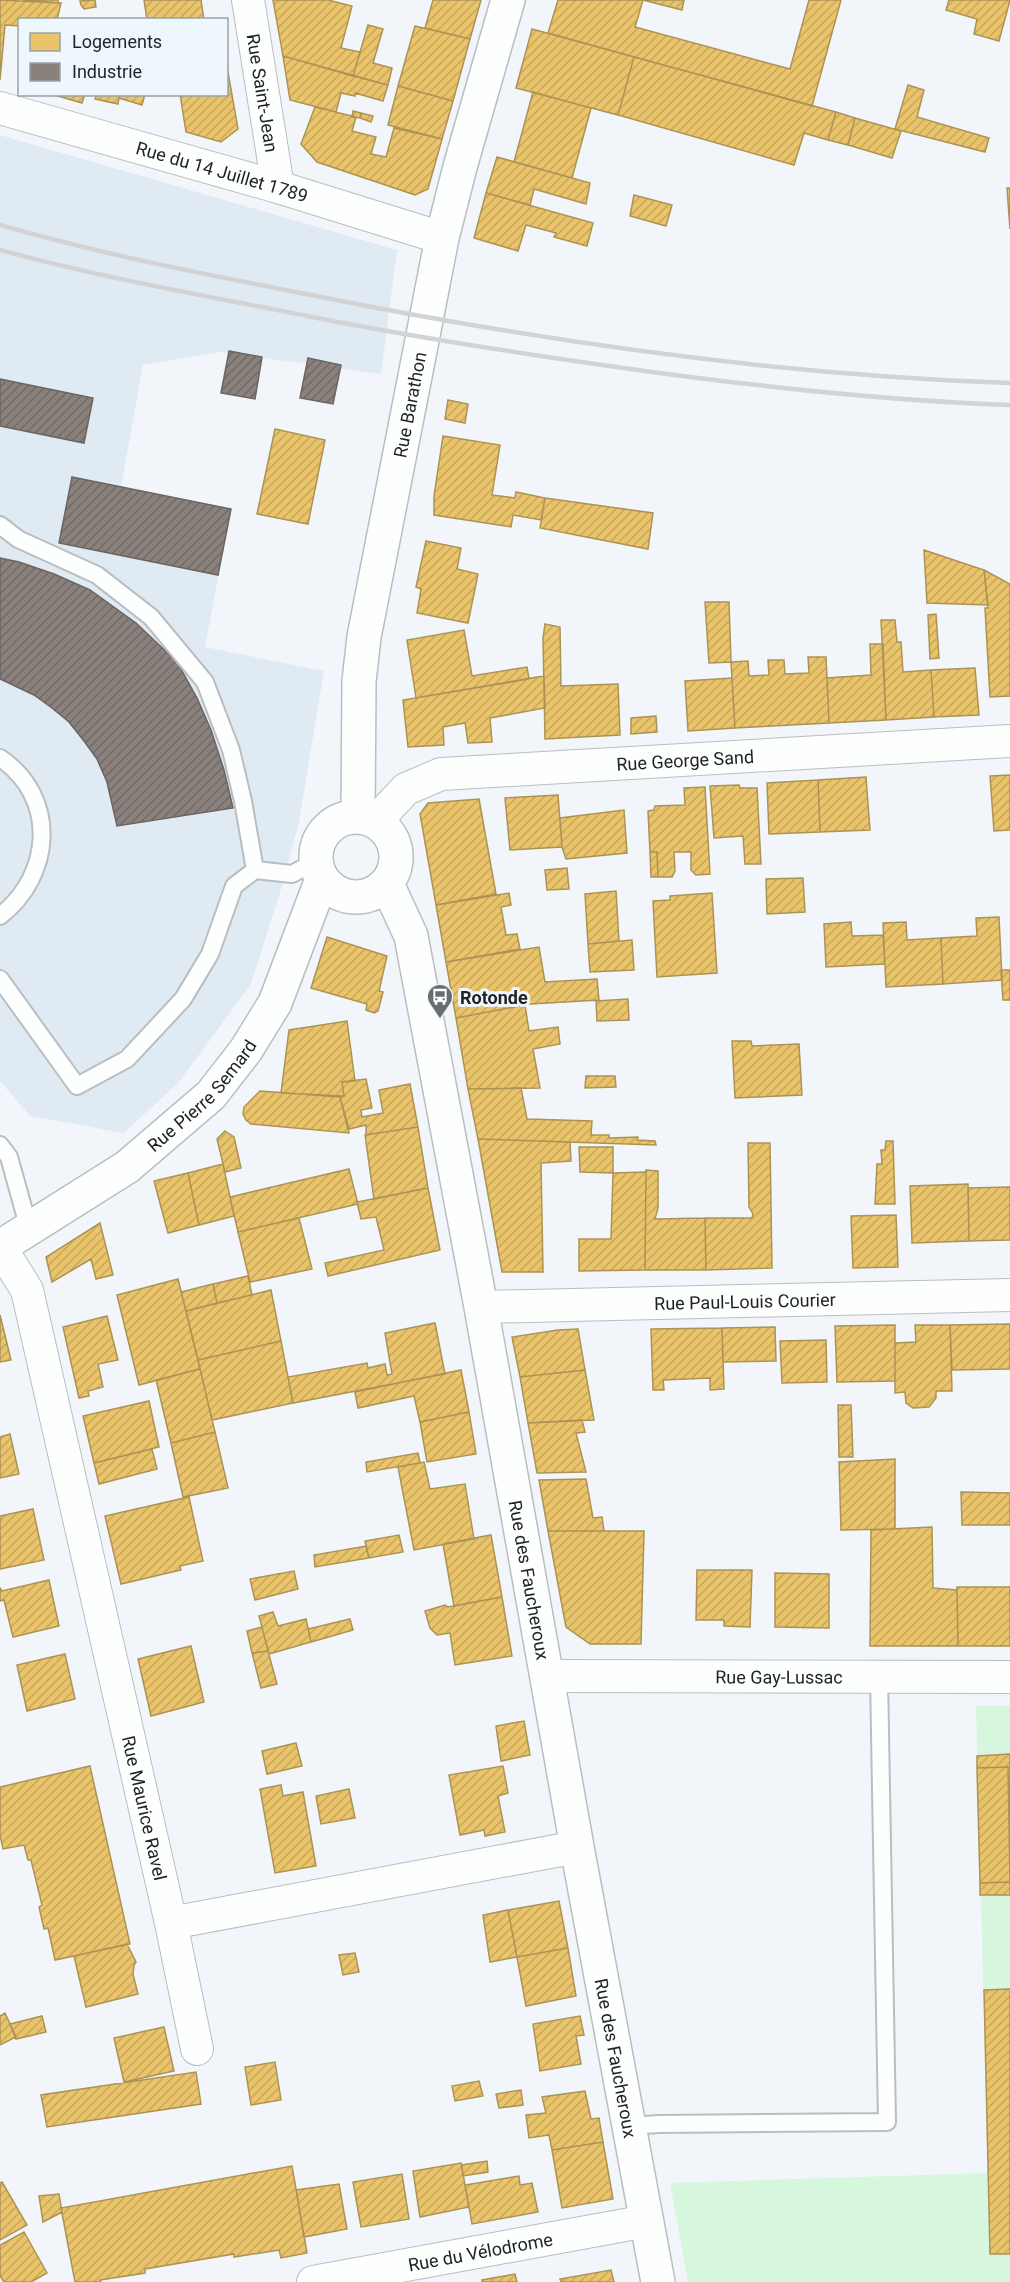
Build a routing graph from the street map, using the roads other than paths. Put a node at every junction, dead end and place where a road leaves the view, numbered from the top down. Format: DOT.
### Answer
graph roads {
  1 [pos="248,0"];
  2 [pos="508,0"];
  3 [pos="0,108"];
  4 [pos="278,187"];
  5 [pos="442,238"];
  6 [pos="0,525"];
  7 [pos="1010,741"];
  8 [pos="0,758"];
  9 [pos="368,819"];
  10 [pos="255,870"];
  11 [pos="319,870"];
  12 [pos="387,884"];
  13 [pos="0,916"];
  14 [pos="0,979"];
  15 [pos="0,1145"];
  16 [pos="29,1229"];
  17 [pos="0,1247"];
  18 [pos="1010,1295"];
  19 [pos="481,1307"];
  20 [pos="548,1676"];
  21 [pos="879,1677"];
  22 [pos="1010,1677"];
  23 [pos="577,1847"];
  24 [pos="171,1923"];
  25 [pos="197,2049"];
  26 [pos="628,2126"];
  27 [pos="647,2221"];
  28 [pos="313,2282"];
  29 [pos="658,2282"];
  1 -- 4 [label="street, Rue Saint-Jean"];
  2 -- 5 [label="main road, Rue Barathon"];
  3 -- 4 [label="street, Rue du 14 Juillet 1789"];
  4 -- 5 [label="street, Rue du 14 Juillet 1789"];
  5 -- 9 [label="main road, Rue Barathon"];
  6 -- 10 [label="lane"];
  7 -- 9 [label="street, Rue George Sand"];
  8 -- 13 [label="lane"];
  9 -- 11 [label="main road"];
  9 -- 12 [label="main road"];
  10 -- 11 [label="lane"];
  10 -- 14 [label="lane"];
  11 -- 12 [label="main road"];
  11 -- 16 [label="main road, Rue Pierre Semard"];
  12 -- 19 [label="main road, Rue des Faucheroux"];
  15 -- 16 [label="lane"];
  16 -- 17 [label="main road, Rue Pierre Semard"];
  17 -- 24 [label="street, Rue Maurice Ravel"];
  18 -- 19 [label="street, Rue Paul-Louis Courier"];
  19 -- 20 [label="main road, Rue des Faucheroux"];
  20 -- 21 [label="street, Rue Gay-Lussac"];
  20 -- 23 [label="main road, Rue des Faucheroux"];
  21 -- 22 [label="street, Rue Gay-Lussac"];
  21 -- 26 [label="lane"];
  23 -- 24 [label="street"];
  23 -- 26 [label="main road, Rue des Faucheroux"];
  24 -- 25 [label="street, Rue Maurice Ravel"];
  26 -- 27 [label="main road, Rue des Faucheroux"];
  27 -- 28 [label="street, Rue du Vélodrome"];
  27 -- 29 [label="main road, Rue des Faucheroux"];
}
